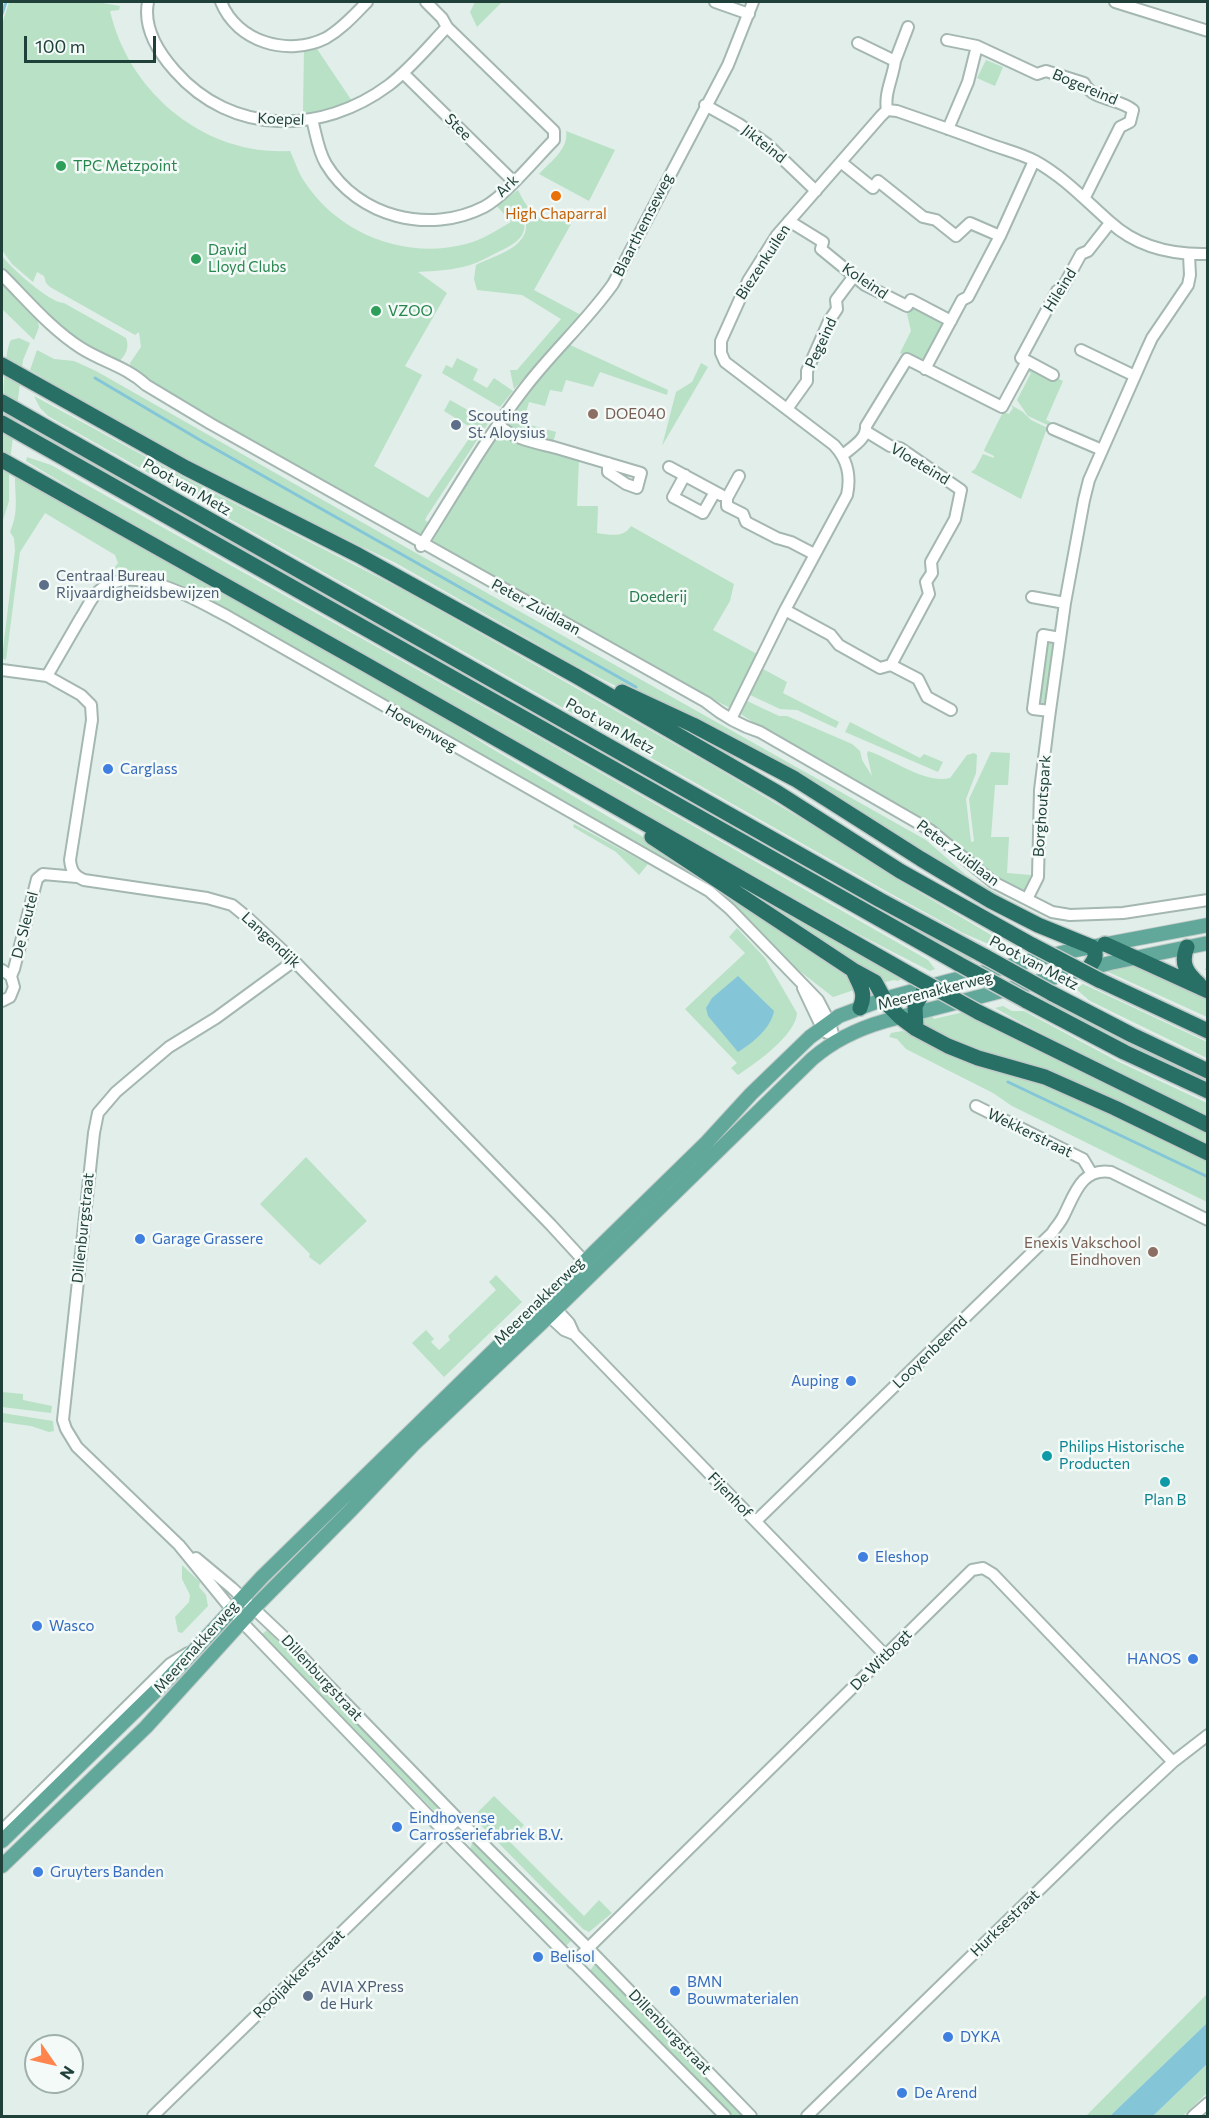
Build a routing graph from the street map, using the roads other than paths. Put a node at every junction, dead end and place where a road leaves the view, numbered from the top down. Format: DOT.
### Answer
graph roads {
  1 [pos="148,2"];
  2 [pos="221,2"];
  3 [pos="367,2"];
  4 [pos="426,2"];
  5 [pos="715,2"];
  6 [pos="753,2"];
  7 [pos="1115,2"];
  8 [pos="749,14"];
  9 [pos="447,27"];
  10 [pos="908,27"];
  11 [pos="1208,32"];
  12 [pos="947,40"];
  13 [pos="858,43"];
  14 [pos="976,46"];
  15 [pos="895,62"];
  16 [pos="403,73"];
  17 [pos="705,105"];
  18 [pos="887,110"];
  19 [pos="312,119"];
  20 [pos="948,129"];
  21 [pos="1034,161"];
  22 [pos="842,163"];
  23 [pos="513,181"];
  24 [pos="816,191"];
  25 [pos="1085,197"];
  26 [pos="789,221"];
  27 [pos="1110,223"];
  28 [pos="1000,236"];
  29 [pos="1208,254"];
  30 [pos="1189,255"];
  31 [pos="2,275"];
  32 [pos="854,276"];
  33 [pos="951,321"];
  34 [pos="1081,351"];
  35 [pos="1027,361"];
  36 [pos="2,365"];
  37 [pos="925,369"];
  38 [pos="1053,375"];
  39 [pos="1135,376"];
  40 [pos="2,402"];
  41 [pos="787,409"];
  42 [pos="2,423"];
  43 [pos="499,425"];
  44 [pos="1053,429"];
  45 [pos="867,432"];
  46 [pos="1102,450"];
  47 [pos="843,455"];
  48 [pos="2,460"];
  49 [pos="608,463"];
  50 [pos="669,467"];
  51 [pos="685,475"];
  52 [pos="739,476"];
  53 [pos="715,492"];
  54 [pos="726,498"];
  55 [pos="422,544"];
  56 [pos="814,554"];
  57 [pos="1032,597"];
  58 [pos="1065,603"];
  59 [pos="785,610"];
  60 [pos="1060,638"];
  61 [pos="891,665"];
  62 [pos="2,670"];
  63 [pos="47,676"];
  64 [pos="576,676"];
  65 [pos="951,710"];
  66 [pos="1050,711"];
  67 [pos="732,716"];
  68 [pos="631,816"];
  69 [pos="77,877"];
  70 [pos="1027,899"];
  71 [pos="1208,900"];
  72 [pos="1208,925"];
  73 [pos="1208,943"];
  74 [pos="1098,946"];
  75 [pos="1188,947"];
  76 [pos="1134,957"];
  77 [pos="294,961"];
  78 [pos="853,970"];
  79 [pos="1087,970"];
  80 [pos="6,973"];
  81 [pos="926,987"];
  82 [pos="1207,991"];
  83 [pos="884,999"];
  84 [pos="2,1001"];
  85 [pos="860,1008"];
  86 [pos="910,1020"];
  87 [pos="826,1025"];
  88 [pos="1208,1031"];
  89 [pos="835,1041"];
  90 [pos="1208,1071"];
  91 [pos="1208,1091"];
  92 [pos="976,1106"];
  93 [pos="1208,1125"];
  94 [pos="1208,1153"];
  95 [pos="1092,1174"];
  96 [pos="1208,1220"];
  97 [pos="584,1262"];
  98 [pos="553,1312"];
  99 [pos="756,1521"];
  100 [pos="179,1545"];
  101 [pos="242,1597"];
  102 [pos="254,1608"];
  103 [pos="231,1609"];
  104 [pos="241,1621"];
  105 [pos="197,1647"];
  106 [pos="886,1656"];
  107 [pos="1208,1736"];
  108 [pos="1173,1762"];
  109 [pos="458,1819"];
  110 [pos="2,1830"];
  111 [pos="445,1832"];
  112 [pos="2,1841"];
  113 [pos="2,1866"];
  114 [pos="588,1948"];
  115 [pos="573,1962"];
  116 [pos="1208,2103"];
  117 [pos="153,2116"];
  118 [pos="725,2116"];
  119 [pos="751,2116"];
  120 [pos="807,2116"];
  121 [pos="1193,2116"];
  1 -- 19 [label="street, Koepel"];
  2 -- 3 [label="street"];
  4 -- 9 [label="street, Ark"];
  5 -- 8 [label="street"];
  6 -- 8 [label="street, Blaarthemseweg"];
  7 -- 11 [label="street"];
  8 -- 17 [label="street, Blaarthemseweg"];
  9 -- 16 [label="street, Koepel"];
  9 -- 23 [label="street, Ark"];
  10 -- 15 [label="street"];
  12 -- 14 [label="street, Bogereind"];
  13 -- 15 [label="street"];
  14 -- 20 [label="street"];
  14 -- 25 [label="street, Bogereind"];
  15 -- 18 [label="street"];
  16 -- 19 [label="street, Koepel"];
  16 -- 23 [label="street, Stee"];
  17 -- 24 [label="street, Jikteind"];
  17 -- 43 [label="street, Blaarthemseweg"];
  18 -- 20 [label="street"];
  18 -- 22 [label="street, Biezenkuilen"];
  19 -- 23 [label="street, Ark"];
  20 -- 21 [label="street"];
  21 -- 25 [label="street"];
  21 -- 28 [label="street"];
  22 -- 24 [label="street, Biezenkuilen"];
  22 -- 28 [label="street"];
  24 -- 26 [label="street, Biezenkuilen"];
  25 -- 27 [label="street"];
  26 -- 32 [label="street, Koleind"];
  26 -- 41 [label="street, Biezenkuilen"];
  27 -- 30 [label="street"];
  27 -- 35 [label="street, Hileind"];
  28 -- 33 [label="street"];
  29 -- 30 [label="street"];
  30 -- 39 [label="street, Borghoutspark"];
  31 -- 55 [label="street, Peter Zuidlaan"];
  32 -- 33 [label="street, Koleind"];
  32 -- 41 [label="street, Pegeind"];
  33 -- 37 [label="street"];
  34 -- 39 [label="street"];
  35 -- 37 [label="street, Hileind"];
  35 -- 38 [label="street"];
  36 -- 64 [label="highway, Poot van Metz"];
  37 -- 45 [label="street, Hileind"];
  39 -- 46 [label="street, Borghoutspark"];
  40 -- 90 [label="highway, Poot van Metz, bridge"];
  41 -- 47 [label="street, Biezenkuilen"];
  42 -- 91 [label="highway, bridge"];
  43 -- 49 [label="street"];
  43 -- 55 [label="street, Blaarthemseweg"];
  44 -- 46 [label="street"];
  45 -- 47 [label="street, Hileind"];
  45 -- 61 [label="street, Vloeteind"];
  46 -- 58 [label="street, Borghoutspark"];
  47 -- 56 [label="street"];
  48 -- 68 [label="highway"];
  50 -- 51 [label="street"];
  51 -- 53 [label="street"];
  51 -- 53 [label="street"];
  52 -- 54 [label="street"];
  53 -- 54 [label="street"];
  54 -- 56 [label="street"];
  55 -- 67 [label="street, Peter Zuidlaan"];
  56 -- 59 [label="street"];
  57 -- 58 [label="street"];
  58 -- 60 [label="street, Borghoutspark"];
  59 -- 61 [label="street"];
  59 -- 67 [label="street"];
  60 -- 66 [label="street, Borghoutspark"];
  60 -- 66 [label="street"];
  61 -- 65 [label="street"];
  62 -- 63 [label="street"];
  63 -- 69 [label="street"];
  63 -- 87 [label="street, Hoevenweg"];
  64 -- 74 [label="highway"];
  64 -- 88 [label="highway, Poot van Metz, bridge"];
  66 -- 70 [label="street, Borghoutspark"];
  67 -- 70 [label="street, Peter Zuidlaan"];
  68 -- 78 [label="highway"];
  68 -- 93 [label="highway, bridge"];
  69 -- 77 [label="street, Langendijk"];
  69 -- 80 [label="street, De Sleutel"];
  70 -- 71 [label="street, Peter Zuidlaan"];
  72 -- 74 [label="main road, Meerenakkerweg"];
  73 -- 75 [label="main road, Meerenakkerweg"];
  74 -- 76 [label="highway"];
  74 -- 79 [label="highway"];
  74 -- 81 [label="main road, Meerenakkerweg"];
  75 -- 76 [label="main road, Meerenakkerweg"];
  75 -- 82 [label="highway"];
  76 -- 79 [label="main road, Meerenakkerweg"];
  76 -- 82 [label="highway"];
  77 -- 97 [label="street, Langendijk"];
  77 -- 100 [label="street, Dillenburgstraat"];
  78 -- 83 [label="highway"];
  78 -- 85 [label="highway"];
  79 -- 86 [label="main road, Meerenakkerweg"];
  80 -- 84 [label="street, De Sleutel"];
  81 -- 83 [label="main road, Meerenakkerweg"];
  81 -- 86 [label="highway"];
  83 -- 85 [label="main road, Meerenakkerweg"];
  83 -- 86 [label="highway"];
  85 -- 87 [label="main road, Meerenakkerweg"];
  86 -- 89 [label="main road, Meerenakkerweg"];
  86 -- 94 [label="highway"];
  87 -- 89 [label="street, Hoevenweg"];
  87 -- 97 [label="main road, Meerenakkerweg"];
  89 -- 98 [label="main road, Meerenakkerweg"];
  92 -- 95 [label="street, Wekkerstraat"];
  95 -- 96 [label="street"];
  95 -- 99 [label="street, Looyenbeemd"];
  97 -- 101 [label="main road, Meerenakkerweg"];
  98 -- 99 [label="street, Fijenhof"];
  98 -- 102 [label="main road, Meerenakkerweg"];
  99 -- 106 [label="street, Fijenhof"];
  100 -- 101 [label="street, Dillenburgstraat"];
  100 -- 103 [label="street, Dillenburgstraat"];
  101 -- 102 [label="street, Dillenburgstraat"];
  101 -- 103 [label="main road, Meerenakkerweg"];
  102 -- 104 [label="main road, Meerenakkerweg"];
  102 -- 109 [label="street, Dillenburgstraat"];
  103 -- 104 [label="street, Dillenburgstraat"];
  103 -- 105 [label="main road, Meerenakkerweg"];
  104 -- 111 [label="street, Dillenburgstraat"];
  104 -- 113 [label="main road, Meerenakkerweg"];
  105 -- 110 [label="street, Meerenakkerweg"];
  105 -- 112 [label="main road, Meerenakkerweg"];
  106 -- 108 [label="street, De Witbogt"];
  106 -- 114 [label="street, De Witbogt"];
  107 -- 108 [label="street, Hurksestraat"];
  108 -- 120 [label="street, Hurksestraat"];
  109 -- 111 [label="street"];
  109 -- 114 [label="street, Dillenburgstraat"];
  111 -- 115 [label="street, Dillenburgstraat"];
  111 -- 117 [label="street, Rooijakkersstraat"];
  114 -- 115 [label="street"];
  114 -- 119 [label="street, Dillenburgstraat"];
  115 -- 118 [label="street, Dillenburgstraat"];
  116 -- 121 [label="street"];
}
